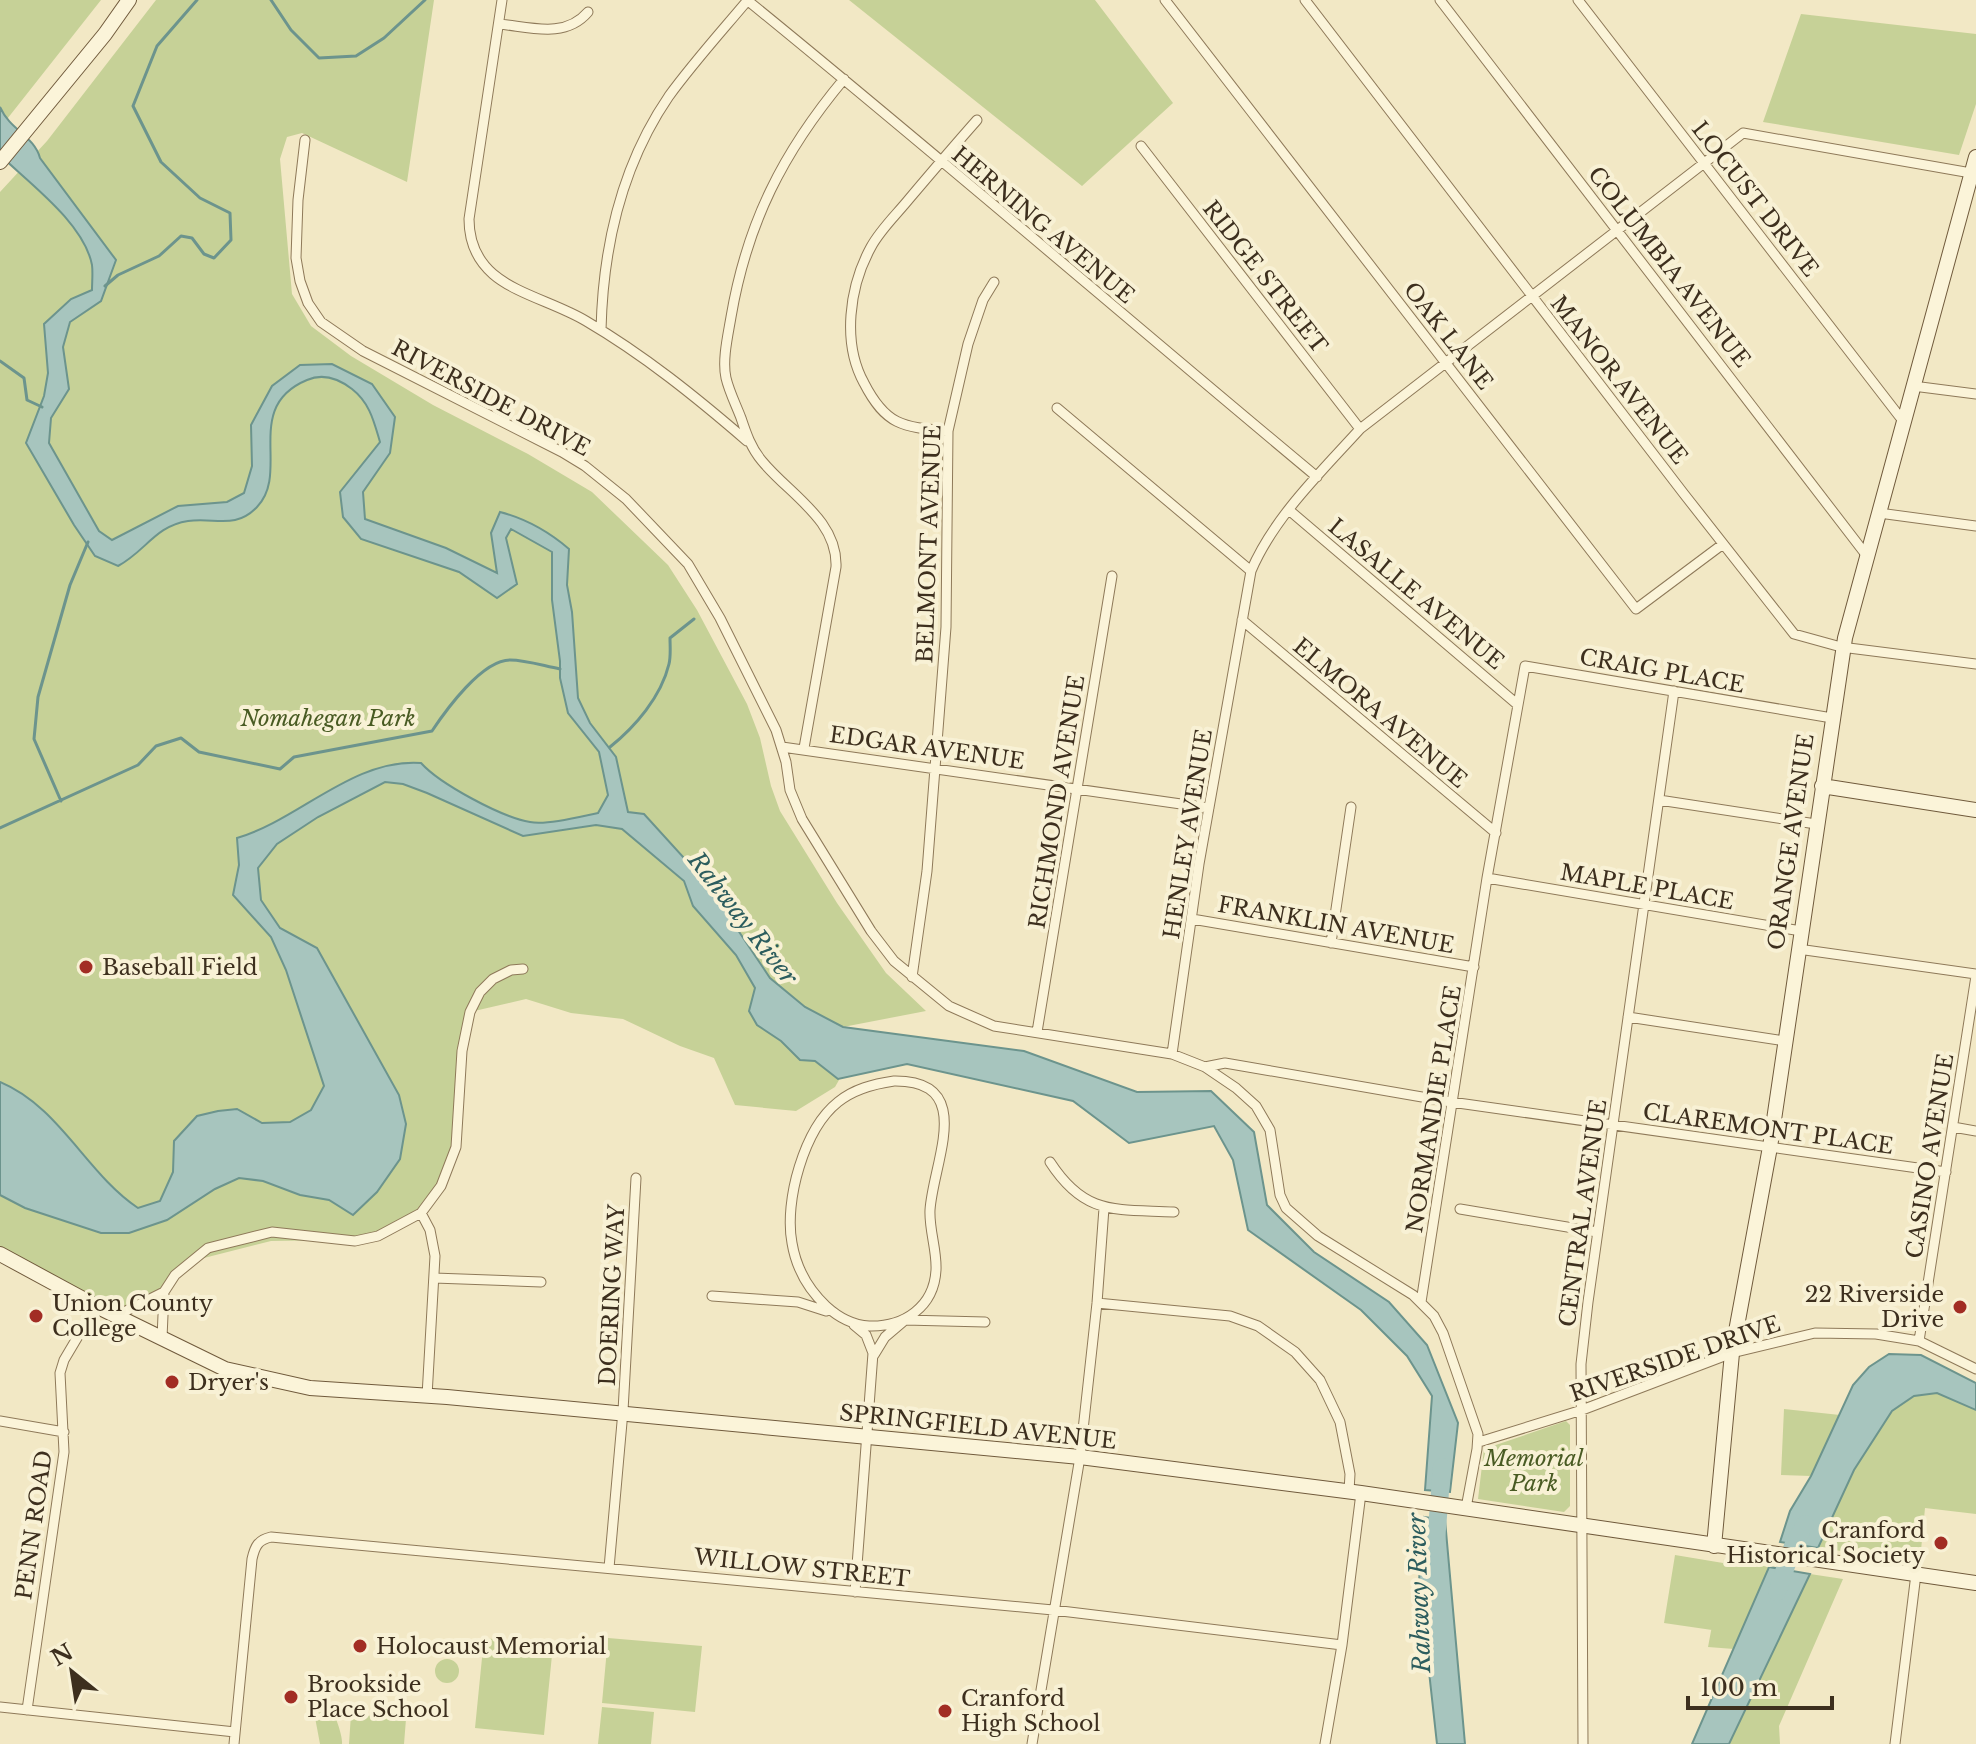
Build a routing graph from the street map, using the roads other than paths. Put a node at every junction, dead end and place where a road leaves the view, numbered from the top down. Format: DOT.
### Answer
graph roads {
  1 [pos="129,0"];
  2 [pos="502,0"];
  3 [pos="747,0"];
  4 [pos="1165,0"];
  5 [pos="1305,0"];
  6 [pos="1440,0"];
  7 [pos="1578,0"];
  8 [pos="588,12"];
  9 [pos="499,24"];
  10 [pos="844,79"];
  11 [pos="977,120"];
  12 [pos="305,140"];
  13 [pos="1141,146"];
  14 [pos="1976,157"];
  15 [pos="1,161"];
  16 [pos="941,162"];
  17 [pos="1704,163"];
  18 [pos="1971,173"];
  19 [pos="1618,230"];
  20 [pos="994,282"];
  21 [pos="1532,297"];
  22 [pos="601,330"];
  23 [pos="1446,362"];
  24 [pos="1913,386"];
  25 [pos="1976,394"];
  26 [pos="1057,408"];
  27 [pos="1903,421"];
  28 [pos="1360,429"];
  29 [pos="948,431"];
  30 [pos="750,444"];
  31 [pos="1317,477"];
  32 [pos="1289,510"];
  33 [pos="1879,513"];
  34 [pos="1976,526"];
  35 [pos="1723,544"];
  36 [pos="1867,556"];
  37 [pos="1251,571"];
  38 [pos="1112,576"];
  39 [pos="1242,620"];
  40 [pos="1843,648"];
  41 [pos="1976,664"];
  42 [pos="1674,691"];
  43 [pos="1518,705"];
  44 [pos="1832,718"];
  45 [pos="782,747"];
  46 [pos="804,748"];
  47 [pos="935,767"];
  48 [pos="1822,786"];
  49 [pos="1078,788"];
  50 [pos="1659,800"];
  51 [pos="1351,807"];
  52 [pos="1209,808"];
  53 [pos="1976,810"];
  54 [pos="1816,824"];
  55 [pos="1496,833"];
  56 [pos="1487,878"];
  57 [pos="1644,905"];
  58 [pos="1192,919"];
  59 [pos="1801,931"];
  60 [pos="1331,943"];
  61 [pos="1798,949"];
  62 [pos="1474,967"];
  63 [pos="523,969"];
  64 [pos="1976,975"];
  65 [pos="912,977"];
  66 [pos="1628,1017"];
  67 [pos="1037,1032"];
  68 [pos="1785,1041"];
  69 [pos="1172,1054"];
  70 [pos="1205,1067"];
  71 [pos="1454,1102"];
  72 [pos="1613,1125"];
  73 [pos="1953,1127"];
  74 [pos="1976,1131"];
  75 [pos="1770,1147"];
  76 [pos="1050,1162"];
  77 [pos="1946,1172"];
  78 [pos="636,1178"];
  79 [pos="1104,1208"];
  80 [pos="1460,1209"];
  81 [pos="1174,1212"];
  82 [pos="421,1213"];
  83 [pos="1597,1232"];
  84 [pos="0,1254"];
  85 [pos="434,1278"];
  86 [pos="541,1282"];
  87 [pos="164,1292"];
  88 [pos="712,1296"];
  89 [pos="1421,1302"];
  90 [pos="1097,1303"];
  91 [pos="96,1306"];
  92 [pos="116,1316"];
  93 [pos="905,1320"];
  94 [pos="985,1322"];
  95 [pos="852,1324"];
  96 [pos="162,1338"];
  97 [pos="1919,1341"];
  98 [pos="1732,1353"];
  99 [pos="873,1358"];
  100 [pos="1976,1369"];
  101 [pos="427,1396"];
  102 [pos="1582,1410"];
  103 [pos="622,1414"];
  104 [pos="0,1421"];
  105 [pos="64,1432"];
  106 [pos="867,1438"];
  107 [pos="1479,1442"];
  108 [pos="1080,1457"];
  109 [pos="1355,1492"];
  110 [pos="1466,1508"];
  111 [pos="1580,1526"];
  112 [pos="1714,1546"];
  113 [pos="609,1568"];
  114 [pos="1916,1574"];
  115 [pos="1976,1583"];
  116 [pos="855,1592"];
  117 [pos="1053,1610"];
  118 [pos="1342,1645"];
  119 [pos="0,1707"];
  120 [pos="27,1710"];
  121 [pos="235,1732"];
  122 [pos="234,1744"];
  123 [pos="1032,1744"];
  124 [pos="1325,1744"];
  125 [pos="1583,1744"];
  126 [pos="1895,1744"];
  1 -- 15 [label="street"];
  2 -- 9 [label="street"];
  3 -- 10 [label="street, HERNING AVENUE"];
  3 -- 22 [label="street"];
  4 -- 23 [label="street, OAK LANE"];
  5 -- 21 [label="street, MANOR AVENUE"];
  6 -- 19 [label="street, COLUMBIA AVENUE"];
  7 -- 17 [label="street, LOCUST DRIVE"];
  8 -- 9 [label="street"];
  9 -- 22 [label="street"];
  10 -- 16 [label="street, HERNING AVENUE"];
  10 -- 30 [label="street"];
  11 -- 16 [label="street"];
  12 -- 45 [label="street, RIVERSIDE DRIVE"];
  13 -- 28 [label="street, RIDGE STREET"];
  14 -- 18 [label="street, ORANGE AVENUE"];
  16 -- 29 [label="street"];
  16 -- 31 [label="street, HERNING AVENUE"];
  17 -- 18 [label="street, HENLEY AVENUE"];
  17 -- 19 [label="street, HENLEY AVENUE"];
  17 -- 27 [label="street, LOCUST DRIVE"];
  18 -- 24 [label="street, ORANGE AVENUE"];
  19 -- 21 [label="street, HENLEY AVENUE"];
  19 -- 36 [label="street, COLUMBIA AVENUE"];
  20 -- 29 [label="street, BELMONT AVENUE"];
  21 -- 23 [label="street, HENLEY AVENUE"];
  21 -- 35 [label="street, MANOR AVENUE"];
  22 -- 30 [label="street"];
  23 -- 28 [label="street, HENLEY AVENUE"];
  23 -- 35 [label="street, OAK LANE"];
  24 -- 25 [label="street"];
  24 -- 27 [label="street, ORANGE AVENUE"];
  26 -- 37 [label="street"];
  27 -- 33 [label="street, ORANGE AVENUE"];
  28 -- 31 [label="street, HENLEY AVENUE"];
  29 -- 47 [label="street, BELMONT AVENUE"];
  30 -- 46 [label="street"];
  31 -- 32 [label="street, HENLEY AVENUE"];
  32 -- 37 [label="street, HENLEY AVENUE"];
  32 -- 43 [label="street, LASALLE AVENUE"];
  33 -- 34 [label="street"];
  33 -- 36 [label="street, ORANGE AVENUE"];
  35 -- 40 [label="street, MANOR AVENUE"];
  36 -- 40 [label="street, ORANGE AVENUE"];
  37 -- 39 [label="street, HENLEY AVENUE"];
  38 -- 49 [label="street, RICHMOND AVENUE"];
  39 -- 52 [label="street, HENLEY AVENUE"];
  39 -- 55 [label="street, ELMORA AVENUE"];
  40 -- 41 [label="street, MANOR AVENUE"];
  40 -- 44 [label="street, ORANGE AVENUE"];
  42 -- 43 [label="street, CRAIG PLACE"];
  42 -- 44 [label="street, CRAIG PLACE"];
  42 -- 50 [label="street, CENTRAL AVENUE"];
  43 -- 55 [label="street, NORMANDIE PLACE"];
  44 -- 48 [label="street, ORANGE AVENUE"];
  45 -- 46 [label="street, EDGAR AVENUE"];
  45 -- 65 [label="street, RIVERSIDE DRIVE"];
  46 -- 47 [label="street, EDGAR AVENUE"];
  47 -- 49 [label="street, EDGAR AVENUE"];
  47 -- 65 [label="street, BELMONT AVENUE"];
  48 -- 53 [label="street"];
  48 -- 54 [label="street, ORANGE AVENUE"];
  49 -- 52 [label="street, EDGAR AVENUE"];
  49 -- 67 [label="street, RICHMOND AVENUE"];
  50 -- 54 [label="street"];
  50 -- 57 [label="street, CENTRAL AVENUE"];
  51 -- 60 [label="street"];
  52 -- 58 [label="street, HENLEY AVENUE"];
  54 -- 59 [label="street, ORANGE AVENUE"];
  55 -- 56 [label="street, NORMANDIE PLACE"];
  56 -- 57 [label="street, MAPLE PLACE"];
  56 -- 62 [label="street, NORMANDIE PLACE"];
  57 -- 59 [label="street, MAPLE PLACE"];
  57 -- 66 [label="street, CENTRAL AVENUE"];
  58 -- 60 [label="street, FRANKLIN AVENUE"];
  58 -- 69 [label="street, HENLEY AVENUE"];
  59 -- 61 [label="street, ORANGE AVENUE"];
  60 -- 62 [label="street, FRANKLIN AVENUE"];
  61 -- 64 [label="street"];
  61 -- 68 [label="street, ORANGE AVENUE"];
  62 -- 71 [label="street, NORMANDIE PLACE"];
  63 -- 82 [label="street"];
  64 -- 73 [label="street, CASINO AVENUE"];
  65 -- 67 [label="street, RIVERSIDE DRIVE"];
  66 -- 68 [label="street"];
  66 -- 72 [label="street, CENTRAL AVENUE"];
  67 -- 69 [label="street, RIVERSIDE DRIVE"];
  68 -- 75 [label="street, ORANGE AVENUE"];
  69 -- 70 [label="street, RIVERSIDE DRIVE"];
  70 -- 71 [label="street, CLAREMONT PLACE"];
  70 -- 89 [label="street, RIVERSIDE DRIVE"];
  71 -- 72 [label="street, CLAREMONT PLACE"];
  71 -- 89 [label="street, NORMANDIE PLACE"];
  72 -- 75 [label="street, CLAREMONT PLACE"];
  72 -- 83 [label="street, CENTRAL AVENUE"];
  73 -- 74 [label="street"];
  73 -- 77 [label="street, CASINO AVENUE"];
  75 -- 77 [label="street, CLAREMONT PLACE"];
  75 -- 98 [label="street, ORANGE AVENUE"];
  76 -- 79 [label="street"];
  77 -- 97 [label="street, CASINO AVENUE"];
  78 -- 103 [label="street, DOERING WAY"];
  79 -- 81 [label="street"];
  79 -- 90 [label="street"];
  80 -- 83 [label="street"];
  82 -- 85 [label="street"];
  82 -- 87 [label="street"];
  83 -- 102 [label="street, CENTRAL AVENUE"];
  84 -- 91 [label="street, SPRINGFIELD AVENUE"];
  85 -- 86 [label="street"];
  85 -- 101 [label="street"];
  87 -- 92 [label="street"];
  87 -- 96 [label="street"];
  88 -- 95 [label="street"];
  89 -- 107 [label="street"];
  90 -- 108 [label="street"];
  90 -- 109 [label="street"];
  91 -- 92 [label="street, SPRINGFIELD AVENUE"];
  91 -- 105 [label="street, PENN ROAD"];
  92 -- 96 [label="street, SPRINGFIELD AVENUE"];
  93 -- 94 [label="street"];
  93 -- 95 [label="street"];
  93 -- 95 [label="street"];
  93 -- 99 [label="street"];
  95 -- 99 [label="street"];
  96 -- 101 [label="street, SPRINGFIELD AVENUE"];
  97 -- 98 [label="street, RIVERSIDE DRIVE"];
  97 -- 100 [label="street, RIVERSIDE DRIVE"];
  98 -- 102 [label="street, RIVERSIDE DRIVE"];
  98 -- 112 [label="street, ORANGE AVENUE"];
  99 -- 106 [label="street"];
  101 -- 103 [label="street, SPRINGFIELD AVENUE"];
  102 -- 107 [label="street, RIVERSIDE DRIVE"];
  102 -- 111 [label="street, CENTRAL AVENUE"];
  103 -- 106 [label="street, SPRINGFIELD AVENUE"];
  103 -- 113 [label="street, DOERING WAY"];
  104 -- 105 [label="street"];
  105 -- 120 [label="street, PENN ROAD"];
  106 -- 108 [label="street, SPRINGFIELD AVENUE"];
  106 -- 116 [label="street"];
  107 -- 110 [label="street"];
  108 -- 109 [label="street, SPRINGFIELD AVENUE"];
  108 -- 117 [label="street"];
  109 -- 110 [label="street, SPRINGFIELD AVENUE"];
  109 -- 118 [label="street"];
  110 -- 111 [label="street, SPRINGFIELD AVENUE"];
  111 -- 112 [label="street, SPRINGFIELD AVENUE"];
  111 -- 125 [label="street, CENTRAL AVENUE"];
  112 -- 114 [label="street, SPRINGFIELD AVENUE"];
  113 -- 116 [label="street, WILLOW STREET"];
  113 -- 121 [label="street, WILLOW STREET"];
  114 -- 115 [label="street, SPRINGFIELD AVENUE"];
  114 -- 126 [label="street"];
  116 -- 117 [label="street, WILLOW STREET"];
  117 -- 118 [label="street, WILLOW STREET"];
  117 -- 123 [label="street"];
  118 -- 124 [label="street"];
  119 -- 120 [label="street"];
  120 -- 121 [label="street"];
  121 -- 122 [label="street"];
}
